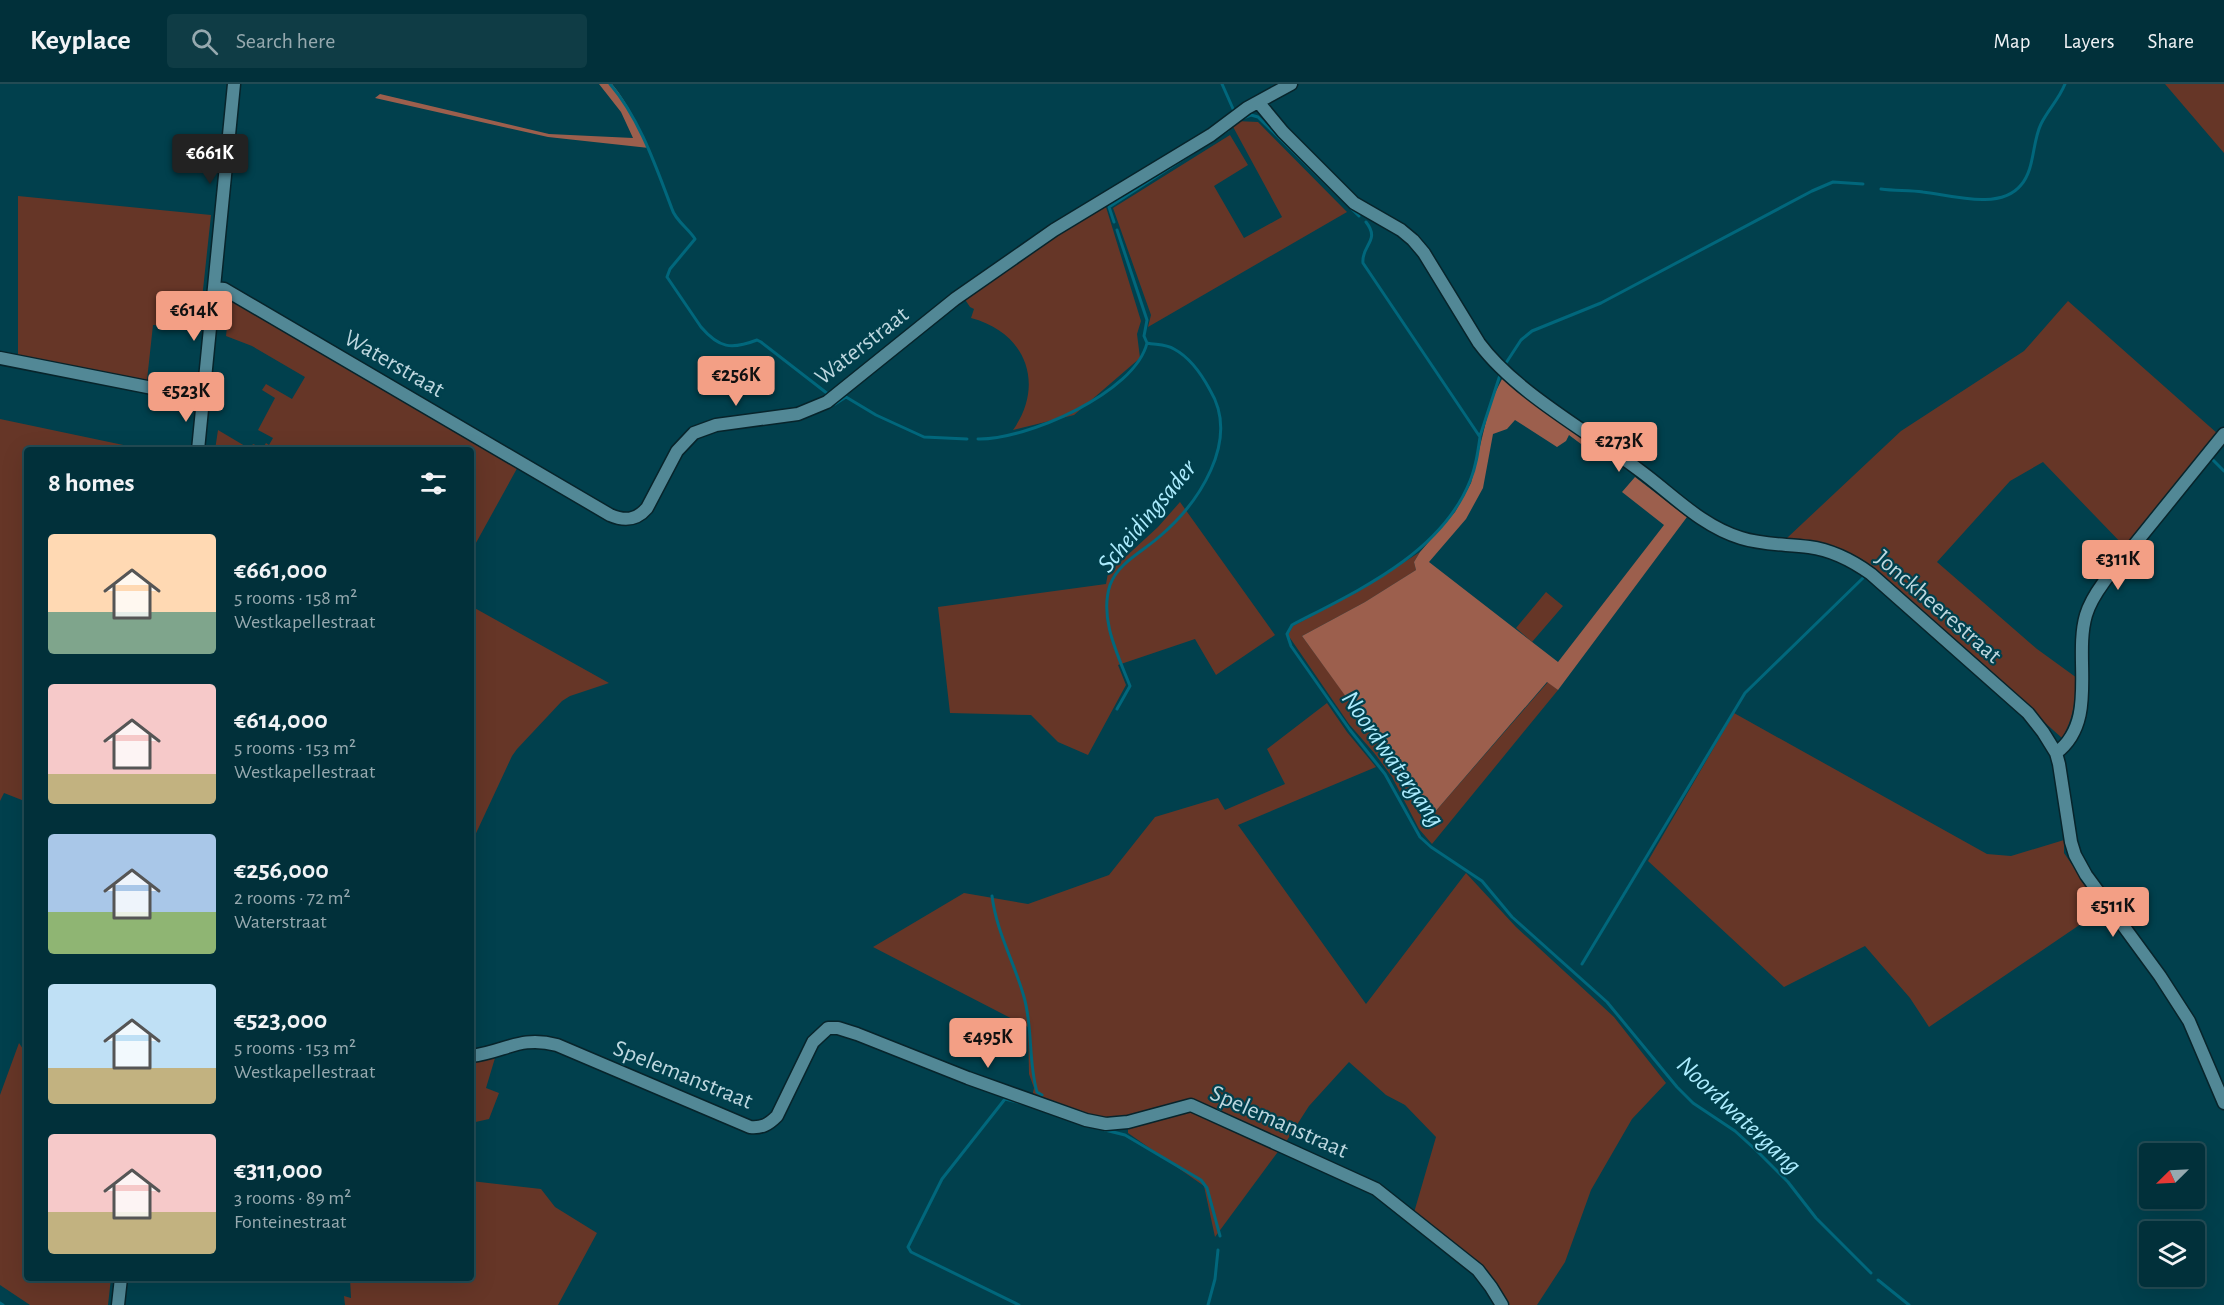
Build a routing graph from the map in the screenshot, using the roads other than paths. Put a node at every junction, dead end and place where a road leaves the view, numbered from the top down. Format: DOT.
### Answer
graph roads {
  1 [pos="234,84"];
  2 [pos="1291,84"];
  3 [pos="1259,103"];
  4 [pos="213,288"];
  5 [pos="0,358"];
  6 [pos="203,398"];
  7 [pos="2224,434"];
  8 [pos="198,447"];
  9 [pos="2056,753"];
  10 [pos="474,1055"];
  11 [pos="2224,1103"];
  12 [pos="121,1281"];
  13 [pos="118,1305"];
  14 [pos="1502,1305"];
  1 -- 4 [label="street"];
  2 -- 3 [label="street, Waterstraat"];
  3 -- 4 [label="street, Waterstraat"];
  3 -- 9 [label="street, Jonckheerestraat"];
  4 -- 6 [label="street"];
  5 -- 6 [label="street"];
  6 -- 8 [label="street"];
  7 -- 9 [label="street"];
  9 -- 11 [label="street, Jonckheerestraat"];
  10 -- 14 [label="street, Spelemanstraat"];
  12 -- 13 [label="street"];
}
